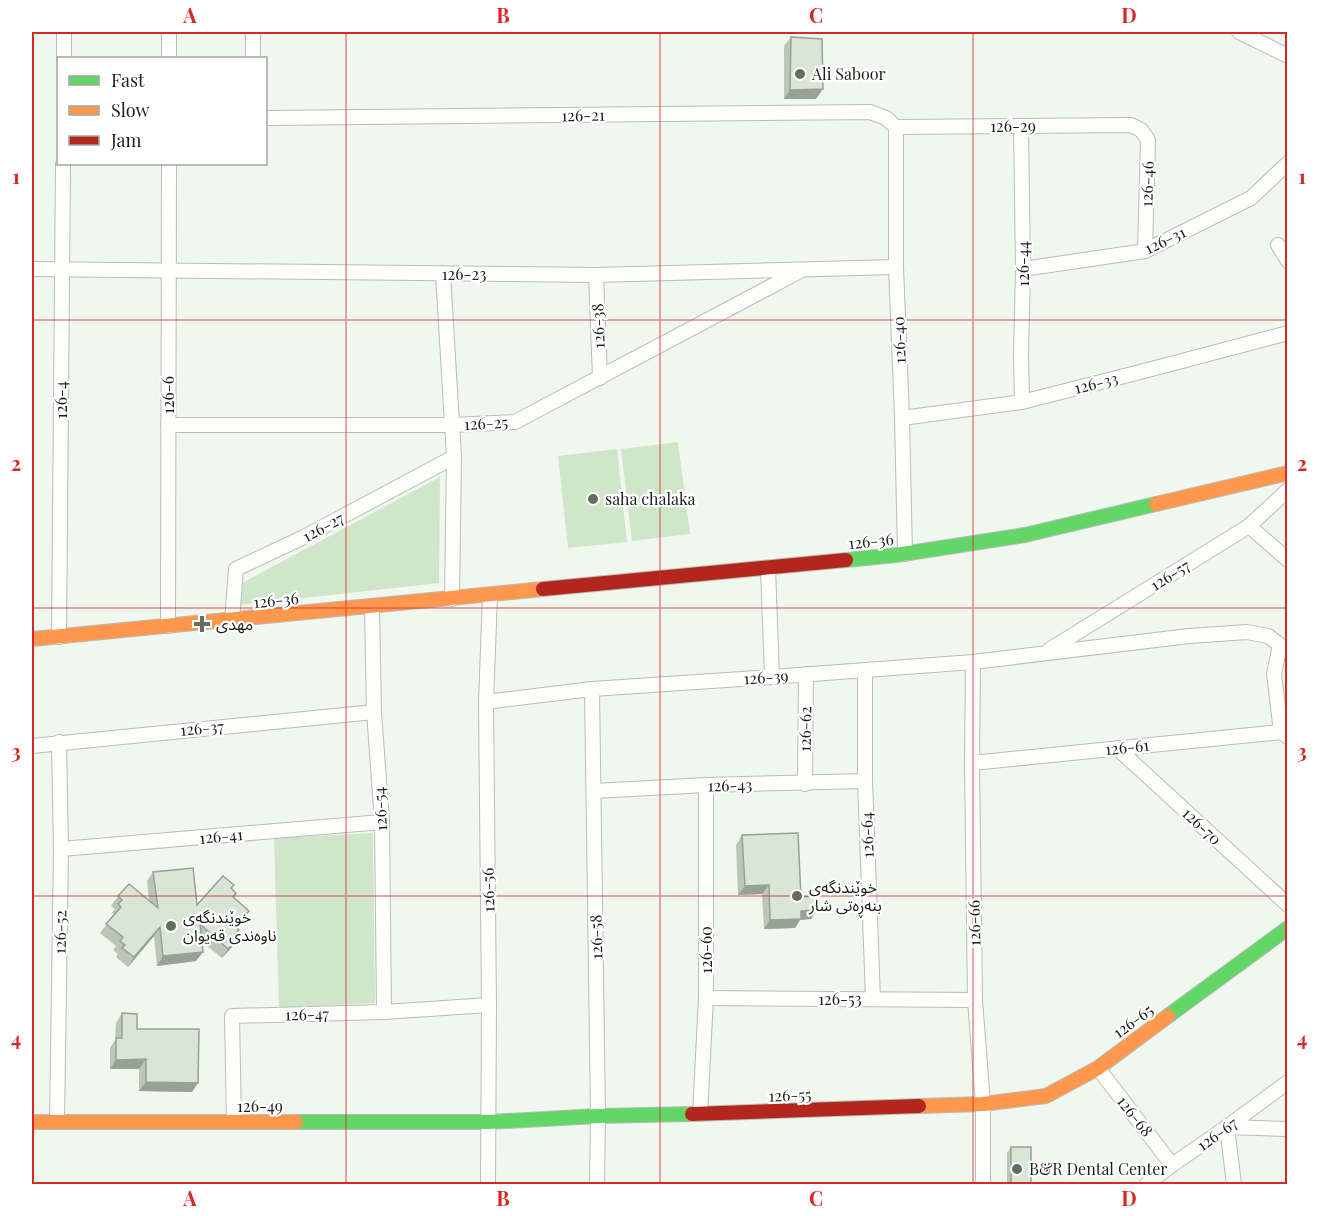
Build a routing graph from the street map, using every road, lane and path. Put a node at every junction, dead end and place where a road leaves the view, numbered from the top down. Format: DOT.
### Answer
graph roads {
  1 [pos="64,32"];
  2 [pos="169,32"];
  3 [pos="253,32"];
  4 [pos="1239,32"];
  5 [pos="1286,51"];
  6 [pos="64,57"];
  7 [pos="169,57"];
  8 [pos="253,57"];
  9 [pos="267,118"];
  10 [pos="1131,125"];
  11 [pos="1021,126"];
  12 [pos="896,127"];
  13 [pos="1287,163"];
  14 [pos="63,165"];
  15 [pos="169,165"];
  16 [pos="1278,245"];
  17 [pos="1145,251"];
  18 [pos="1287,261"];
  19 [pos="896,267"];
  20 [pos="32,269"];
  21 [pos="1023,269"];
  22 [pos="62,270"];
  23 [pos="802,270"];
  24 [pos="169,271"];
  25 [pos="443,274"];
  26 [pos="596,275"];
  27 [pos="1287,333"];
  28 [pos="600,378"];
  29 [pos="1022,402"];
  30 [pos="902,418"];
  31 [pos="168,425"];
  32 [pos="452,425"];
  33 [pos="454,457"];
  34 [pos="1287,473"];
  35 [pos="1287,490"];
  36 [pos="1250,526"];
  37 [pos="905,554"];
  38 [pos="1287,560"];
  39 [pos="768,568"];
  40 [pos="490,595"];
  41 [pos="452,599"];
  42 [pos="372,607"];
  43 [pos="232,621"];
  44 [pos="168,626"];
  45 [pos="59,637"];
  46 [pos="32,639"];
  47 [pos="1284,642"];
  48 [pos="1045,652"];
  49 [pos="973,662"];
  50 [pos="865,670"];
  51 [pos="806,674"];
  52 [pos="772,677"];
  53 [pos="592,689"];
  54 [pos="486,702"];
  55 [pos="374,712"];
  56 [pos="1284,734"];
  57 [pos="59,742"];
  58 [pos="32,746"];
  59 [pos="1117,748"];
  60 [pos="972,763"];
  61 [pos="866,781"];
  62 [pos="805,784"];
  63 [pos="706,785"];
  64 [pos="594,791"];
  65 [pos="382,822"];
  66 [pos="61,849"];
  67 [pos="1287,905"];
  68 [pos="1287,928"];
  69 [pos="706,998"];
  70 [pos="873,999"];
  71 [pos="975,1000"];
  72 [pos="489,1005"];
  73 [pos="384,1012"];
  74 [pos="1098,1068"];
  75 [pos="1287,1082"];
  76 [pos="983,1104"];
  77 [pos="700,1114"];
  78 [pos="598,1116"];
  79 [pos="32,1122"];
  80 [pos="57,1122"];
  81 [pos="234,1122"];
  82 [pos="488,1122"];
  83 [pos="1227,1127"];
  84 [pos="1287,1130"];
  85 [pos="1172,1165"];
  86 [pos="488,1185"];
  87 [pos="597,1185"];
  88 [pos="983,1185"];
  89 [pos="1147,1185"];
  90 [pos="1234,1185"];
  1 -- 6 [label="street"];
  2 -- 7 [label="street"];
  3 -- 8 [label="street"];
  4 -- 5 [label="street"];
  9 -- 12 [label="street, 126-21"];
  10 -- 11 [label="street, 126-29"];
  10 -- 17 [label="street, 126-46"];
  11 -- 12 [label="street, 126-29"];
  11 -- 21 [label="street, 126-44"];
  12 -- 19 [label="street, 126-40"];
  13 -- 17 [label="street, 126-31"];
  14 -- 22 [label="street, 126-4"];
  15 -- 24 [label="street, 126-6"];
  16 -- 18 [label="street"];
  17 -- 21 [label="street, 126-31"];
  19 -- 23 [label="street, 126-23"];
  19 -- 30 [label="street, 126-40"];
  20 -- 22 [label="street, 126-23"];
  21 -- 29 [label="street, 126-44"];
  22 -- 24 [label="street, 126-23"];
  22 -- 45 [label="street, 126-4"];
  23 -- 26 [label="street, 126-23"];
  23 -- 28 [label="street, 126-25"];
  24 -- 25 [label="street, 126-23"];
  24 -- 31 [label="street, 126-6"];
  25 -- 26 [label="street, 126-23"];
  25 -- 32 [label="street"];
  26 -- 28 [label="street, 126-38"];
  27 -- 29 [label="street, 126-33"];
  28 -- 32 [label="street, 126-25"];
  29 -- 30 [label="street, 126-33"];
  30 -- 37 [label="street, 126-40"];
  31 -- 32 [label="street, 126-25"];
  31 -- 44 [label="street, 126-6"];
  32 -- 33 [label="street"];
  33 -- 41 [label="street"];
  33 -- 43 [label="street, 126-27"];
  34 -- 37 [label="street, 126-36"];
  35 -- 36 [label="street, 126-57"];
  36 -- 38 [label="street"];
  36 -- 48 [label="street, 126-57"];
  37 -- 39 [label="street, 126-36"];
  39 -- 40 [label="street, 126-36"];
  39 -- 52 [label="street"];
  40 -- 41 [label="street, 126-36"];
  40 -- 54 [label="street, 126-56"];
  41 -- 42 [label="street, 126-36"];
  42 -- 43 [label="street, 126-36"];
  42 -- 55 [label="street, 126-54"];
  43 -- 44 [label="street, 126-36"];
  44 -- 45 [label="street, 126-36"];
  45 -- 46 [label="street, 126-36"];
  47 -- 48 [label="street, 126-39"];
  47 -- 56 [label="street"];
  48 -- 49 [label="street, 126-39"];
  49 -- 50 [label="street, 126-39"];
  49 -- 60 [label="street, 126-66"];
  50 -- 51 [label="street, 126-39"];
  50 -- 61 [label="street, 126-64"];
  51 -- 52 [label="street, 126-39"];
  51 -- 62 [label="street, 126-62"];
  52 -- 53 [label="street, 126-39"];
  53 -- 54 [label="street, 126-39"];
  53 -- 64 [label="street, 126-58"];
  54 -- 72 [label="street, 126-56"];
  55 -- 57 [label="street, 126-37"];
  55 -- 65 [label="street, 126-54"];
  56 -- 59 [label="street, 126-61"];
  57 -- 58 [label="street, 126-37"];
  57 -- 66 [label="street, 126-52"];
  59 -- 60 [label="street, 126-61"];
  59 -- 67 [label="street, 126-70"];
  60 -- 71 [label="street, 126-66"];
  61 -- 62 [label="street, 126-43"];
  61 -- 70 [label="street, 126-64"];
  62 -- 63 [label="street, 126-43"];
  63 -- 64 [label="street, 126-43"];
  63 -- 69 [label="street, 126-60"];
  64 -- 78 [label="street, 126-58"];
  65 -- 66 [label="street, 126-41"];
  65 -- 73 [label="street, 126-54"];
  66 -- 80 [label="street, 126-52"];
  68 -- 74 [label="street, 126-65"];
  69 -- 70 [label="street, 126-53"];
  69 -- 77 [label="street, 126-60"];
  70 -- 71 [label="street, 126-53"];
  71 -- 76 [label="street, 126-66"];
  72 -- 73 [label="street, 126-47"];
  72 -- 82 [label="street, 126-56"];
  73 -- 81 [label="street, 126-47"];
  74 -- 76 [label="street, 126-65"];
  74 -- 85 [label="street, 126-68"];
  75 -- 83 [label="street, 126-67"];
  76 -- 77 [label="street, 126-55"];
  76 -- 88 [label="street, 126-66"];
  77 -- 78 [label="street, 126-55"];
  78 -- 82 [label="street, 126-49"];
  78 -- 87 [label="street, 126-58"];
  79 -- 80 [label="street, 126-49"];
  80 -- 81 [label="street, 126-49"];
  81 -- 82 [label="street, 126-49"];
  82 -- 86 [label="street, 126-56"];
  83 -- 84 [label="street"];
  83 -- 85 [label="street, 126-67"];
  83 -- 90 [label="street"];
  85 -- 89 [label="street, 126-67"];
}
